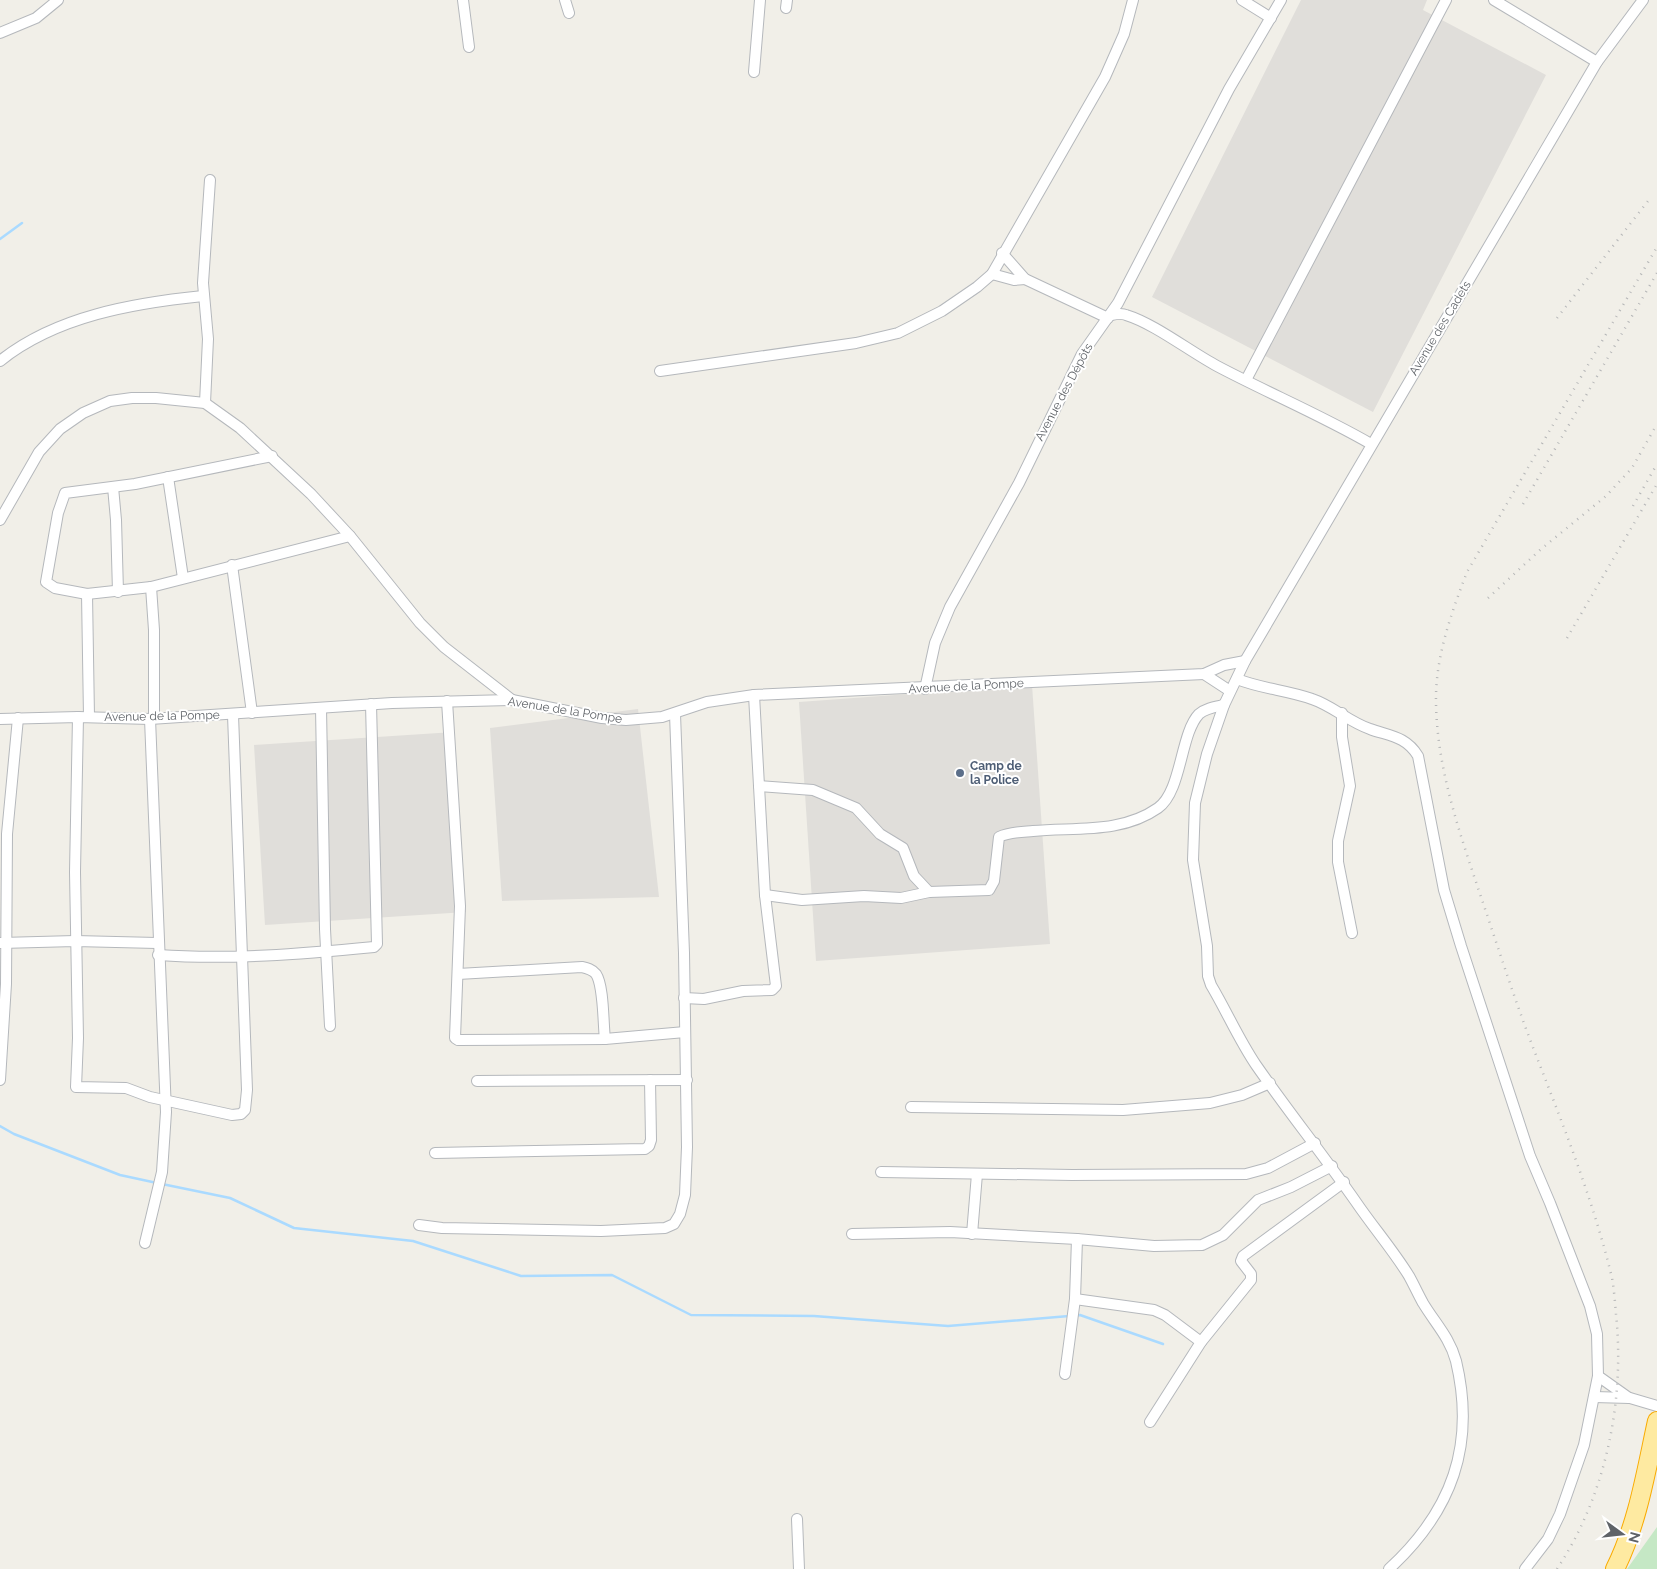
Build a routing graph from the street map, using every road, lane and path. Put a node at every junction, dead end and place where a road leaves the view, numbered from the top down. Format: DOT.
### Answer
graph roads {
  1 [pos="58,0"];
  2 [pos="463,0"];
  3 [pos="565,0"];
  4 [pos="760,0"];
  5 [pos="1133,0"];
  6 [pos="1242,0"];
  7 [pos="1281,0"];
  8 [pos="1446,0"];
  9 [pos="1494,0"];
  10 [pos="1630,0"];
  11 [pos="1641,2"];
  12 [pos="569,13"];
  13 [pos="1272,18"];
  14 [pos="0,33"];
  15 [pos="469,47"];
  16 [pos="1597,62"];
  17 [pos="754,72"];
  18 [pos="210,180"];
  19 [pos="1002,253"];
  20 [pos="992,274"];
  21 [pos="1025,279"];
  22 [pos="203,296"];
  23 [pos="1118,303"];
  24 [pos="1125,314"];
  25 [pos="1110,316"];
  26 [pos="0,361"];
  27 [pos="660,371"];
  28 [pos="1246,380"];
  29 [pos="205,403"];
  30 [pos="1371,444"];
  31 [pos="272,456"];
  32 [pos="168,477"];
  33 [pos="113,487"];
  34 [pos="0,520"];
  35 [pos="350,536"];
  36 [pos="232,565"];
  37 [pos="183,578"];
  38 [pos="150,587"];
  39 [pos="118,592"];
  40 [pos="87,594"];
  41 [pos="1245,660"];
  42 [pos="1204,674"];
  43 [pos="1237,679"];
  44 [pos="925,689"];
  45 [pos="1230,691"];
  46 [pos="754,695"];
  47 [pos="512,700"];
  48 [pos="447,701"];
  49 [pos="371,704"];
  50 [pos="1224,705"];
  51 [pos="322,708"];
  52 [pos="252,713"];
  53 [pos="1342,713"];
  54 [pos="675,714"];
  55 [pos="233,715"];
  56 [pos="78,717"];
  57 [pos="89,717"];
  58 [pos="18,718"];
  59 [pos="152,718"];
  60 [pos="0,719"];
  61 [pos="759,786"];
  62 [pos="929,892"];
  63 [pos="765,895"];
  64 [pos="1352,933"];
  65 [pos="75,941"];
  66 [pos="3,943"];
  67 [pos="157,943"];
  68 [pos="326,952"];
  69 [pos="158,955"];
  70 [pos="242,957"];
  71 [pos="458,974"];
  72 [pos="684,998"];
  73 [pos="330,1026"];
  74 [pos="685,1032"];
  75 [pos="605,1039"];
  76 [pos="0,1080"];
  77 [pos="650,1080"];
  78 [pos="687,1080"];
  79 [pos="477,1081"];
  80 [pos="1270,1083"];
  81 [pos="165,1099"];
  82 [pos="911,1107"];
  83 [pos="1315,1143"];
  84 [pos="435,1153"];
  85 [pos="1332,1166"];
  86 [pos="881,1172"];
  87 [pos="977,1174"];
  88 [pos="1344,1182"];
  89 [pos="418,1225"];
  90 [pos="852,1234"];
  91 [pos="972,1234"];
  92 [pos="1077,1239"];
  93 [pos="145,1243"];
  94 [pos="1075,1299"];
  95 [pos="1201,1342"];
  96 [pos="1065,1374"];
  97 [pos="1598,1376"];
  98 [pos="1594,1396"];
  99 [pos="1630,1398"];
  100 [pos="1657,1406"];
  101 [pos="1657,1421"];
  102 [pos="1150,1422"];
  103 [pos="1654,1448"];
  104 [pos="797,1519"];
  105 [pos="799,1569"];
  106 [pos="1389,1569"];
  107 [pos="1525,1569"];
  108 [pos="1615,1569"];
  1 -- 14 [label="street"];
  2 -- 15 [label="street"];
  3 -- 12 [label="street"];
  4 -- 17 [label="street"];
  5 -- 19 [label="street"];
  6 -- 13 [label="street"];
  7 -- 13 [label="street, Avenue des Dépôts"];
  8 -- 28 [label="street"];
  9 -- 16 [label="street"];
  10 -- 11 [label="street"];
  11 -- 16 [label="street, Avenue des Cadets"];
  13 -- 23 [label="street, Avenue des Dépôts"];
  16 -- 30 [label="street, Avenue des Cadets"];
  18 -- 22 [label="street"];
  19 -- 20 [label="street"];
  19 -- 21 [label="street"];
  20 -- 21 [label="street"];
  20 -- 27 [label="street"];
  21 -- 25 [label="street"];
  22 -- 26 [label="street"];
  22 -- 29 [label="street"];
  23 -- 24 [label="street"];
  23 -- 25 [label="street, Avenue des Dépôts"];
  24 -- 25 [label="street"];
  24 -- 28 [label="street"];
  25 -- 44 [label="street, Avenue des Dépôts"];
  28 -- 30 [label="street"];
  29 -- 31 [label="street"];
  29 -- 34 [label="street"];
  30 -- 41 [label="street, Avenue des Cadets"];
  31 -- 32 [label="street"];
  31 -- 35 [label="street"];
  32 -- 33 [label="street"];
  32 -- 37 [label="street"];
  33 -- 39 [label="street"];
  33 -- 40 [label="street"];
  35 -- 36 [label="street"];
  35 -- 47 [label="street"];
  36 -- 37 [label="street"];
  36 -- 52 [label="street"];
  37 -- 38 [label="street"];
  38 -- 39 [label="street"];
  38 -- 59 [label="street"];
  39 -- 40 [label="street"];
  40 -- 57 [label="street"];
  41 -- 42 [label="street, Avenue de la Pompe"];
  41 -- 43 [label="street, Avenue des Cadets"];
  42 -- 44 [label="street, Avenue de la Pompe"];
  42 -- 45 [label="street"];
  43 -- 45 [label="street, Avenue des Cadets"];
  43 -- 53 [label="street"];
  44 -- 46 [label="street, Avenue de la Pompe"];
  45 -- 50 [label="street, Avenue des Cadets"];
  46 -- 54 [label="street, Avenue de la Pompe"];
  46 -- 61 [label="street"];
  47 -- 48 [label="street, Avenue de la Pompe"];
  47 -- 54 [label="street, Avenue de la Pompe"];
  48 -- 49 [label="street, Avenue de la Pompe"];
  48 -- 71 [label="street"];
  49 -- 51 [label="street, Avenue de la Pompe"];
  49 -- 68 [label="street"];
  50 -- 62 [label="street"];
  50 -- 80 [label="street, Avenue des Cadets"];
  51 -- 52 [label="street, Avenue de la Pompe"];
  51 -- 68 [label="street"];
  52 -- 55 [label="street, Avenue de la Pompe"];
  53 -- 64 [label="street"];
  53 -- 97 [label="street"];
  54 -- 72 [label="street"];
  55 -- 59 [label="street, Avenue de la Pompe"];
  55 -- 70 [label="street"];
  56 -- 57 [label="street, Avenue de la Pompe"];
  56 -- 58 [label="street, Avenue de la Pompe"];
  56 -- 65 [label="street"];
  57 -- 59 [label="street, Avenue de la Pompe"];
  58 -- 60 [label="street, Avenue de la Pompe"];
  58 -- 66 [label="street"];
  59 -- 67 [label="street"];
  61 -- 62 [label="street"];
  61 -- 63 [label="street"];
  62 -- 63 [label="street"];
  63 -- 72 [label="street"];
  65 -- 66 [label="street"];
  65 -- 67 [label="street"];
  65 -- 81 [label="street"];
  66 -- 76 [label="street"];
  67 -- 69 [label="street"];
  68 -- 70 [label="street"];
  68 -- 73 [label="street"];
  69 -- 70 [label="street"];
  69 -- 81 [label="street"];
  70 -- 81 [label="street"];
  71 -- 75 [label="street"];
  71 -- 75 [label="street"];
  72 -- 74 [label="street"];
  74 -- 75 [label="street"];
  74 -- 78 [label="street"];
  77 -- 78 [label="street"];
  77 -- 79 [label="street"];
  77 -- 84 [label="street"];
  78 -- 89 [label="street"];
  80 -- 82 [label="street"];
  80 -- 83 [label="street, Avenue des Cadets"];
  81 -- 93 [label="street"];
  83 -- 85 [label="street, Avenue des Cadets"];
  83 -- 87 [label="street"];
  85 -- 88 [label="street, Avenue des Cadets"];
  85 -- 92 [label="street"];
  86 -- 87 [label="street"];
  87 -- 91 [label="street"];
  88 -- 95 [label="street"];
  88 -- 106 [label="street, Avenue des Cadets"];
  90 -- 91 [label="street"];
  91 -- 92 [label="street"];
  92 -- 94 [label="street"];
  94 -- 95 [label="street"];
  94 -- 96 [label="street"];
  95 -- 102 [label="street"];
  97 -- 98 [label="street"];
  97 -- 99 [label="street"];
  98 -- 99 [label="street"];
  98 -- 107 [label="street"];
  99 -- 100 [label="street"];
  101 -- 103 [label="highway"];
  103 -- 108 [label="highway"];
  104 -- 105 [label="street"];
}
